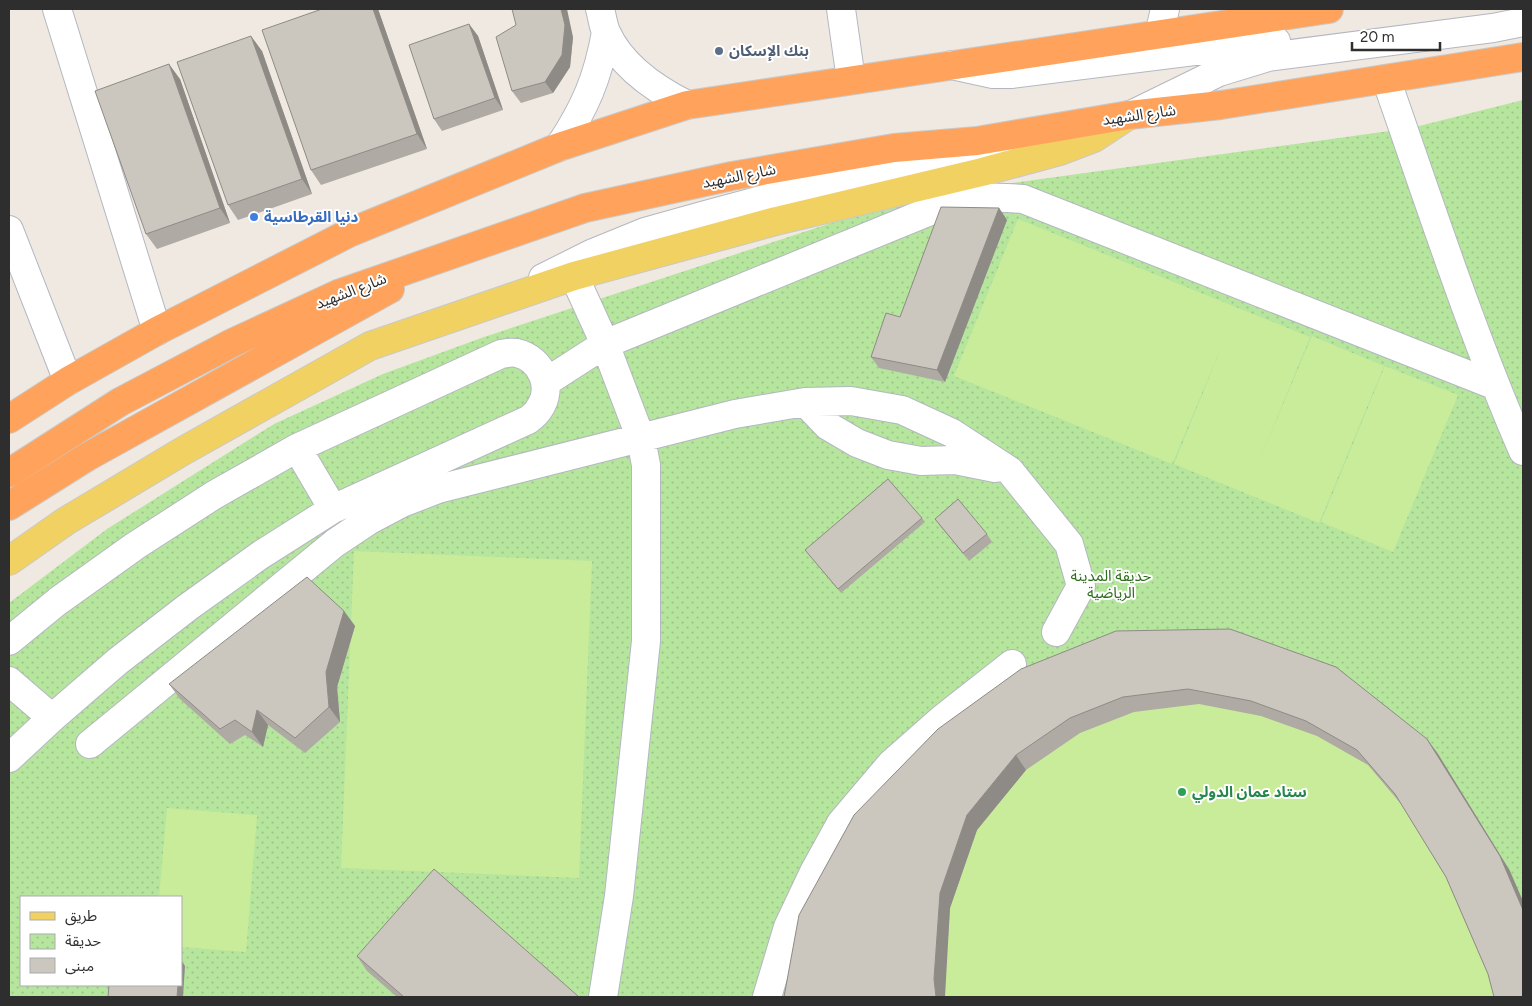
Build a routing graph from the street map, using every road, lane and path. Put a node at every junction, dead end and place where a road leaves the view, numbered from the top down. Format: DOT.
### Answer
graph roads {
  1 [pos="57,9"];
  2 [pos="841,9"];
  3 [pos="1165,9"];
  4 [pos="1329,9"];
  5 [pos="1515,9"];
  6 [pos="1246,14"];
  7 [pos="603,20"];
  8 [pos="1523,22"];
  9 [pos="1159,35"];
  10 [pos="1523,56"];
  11 [pos="952,65"];
  12 [pos="1386,79"];
  13 [pos="850,80"];
  14 [pos="687,105"];
  15 [pos="1129,115"];
  16 [pos="559,147"];
  17 [pos="9,230"];
  18 [pos="454,253"];
  19 [pos="574,276"];
  20 [pos="504,300"];
  21 [pos="157,331"];
  22 [pos="605,344"];
  23 [pos="68,381"];
  24 [pos="546,382"];
  25 [pos="1494,385"];
  26 [pos="805,402"];
  27 [pos="9,419"];
  28 [pos="641,439"];
  29 [pos="297,448"];
  30 [pos="1523,451"];
  31 [pos="1010,471"];
  32 [pos="9,473"];
  33 [pos="9,506"];
  34 [pos="333,509"];
  35 [pos="9,561"];
  36 [pos="1056,632"];
  37 [pos="9,641"];
  38 [pos="1012,664"];
  39 [pos="9,681"];
  40 [pos="52,718"];
  41 [pos="90,744"];
  42 [pos="9,758"];
  43 [pos="603,997"];
  44 [pos="767,997"];
  1 -- 21 [label="street"];
  2 -- 13 [label="street"];
  3 -- 9 [label="street"];
  4 -- 6 [label="highway"];
  5 -- 11 [label="street"];
  6 -- 9 [label="highway"];
  7 -- 14 [label="street"];
  7 -- 16 [label="street"];
  8 -- 15 [label="street"];
  9 -- 11 [label="highway"];
  10 -- 12 [label="highway, شارع الشهيد"];
  11 -- 13 [label="highway"];
  12 -- 15 [label="highway, شارع الشهيد"];
  12 -- 25 [label="street"];
  13 -- 14 [label="highway"];
  14 -- 16 [label="highway"];
  15 -- 18 [label="highway, شارع الشهيد"];
  15 -- 19 [label="main road"];
  15 -- 20 [label="street"];
  16 -- 21 [label="highway"];
  17 -- 23 [label="street"];
  18 -- 32 [label="highway, شارع الشهيد"];
  18 -- 33 [label="highway"];
  19 -- 20 [label="main road"];
  19 -- 22 [label="street"];
  20 -- 35 [label="main road"];
  21 -- 23 [label="highway"];
  22 -- 24 [label="street"];
  22 -- 25 [label="street"];
  22 -- 28 [label="street"];
  23 -- 27 [label="highway"];
  24 -- 29 [label="street"];
  24 -- 34 [label="street"];
  25 -- 30 [label="street"];
  26 -- 28 [label="street"];
  26 -- 31 [label="street"];
  26 -- 31 [label="street"];
  28 -- 41 [label="street"];
  28 -- 43 [label="street"];
  29 -- 34 [label="street"];
  29 -- 37 [label="street"];
  31 -- 36 [label="street"];
  34 -- 40 [label="street"];
  38 -- 44 [label="street"];
  39 -- 40 [label="street"];
  40 -- 42 [label="street"];
}
